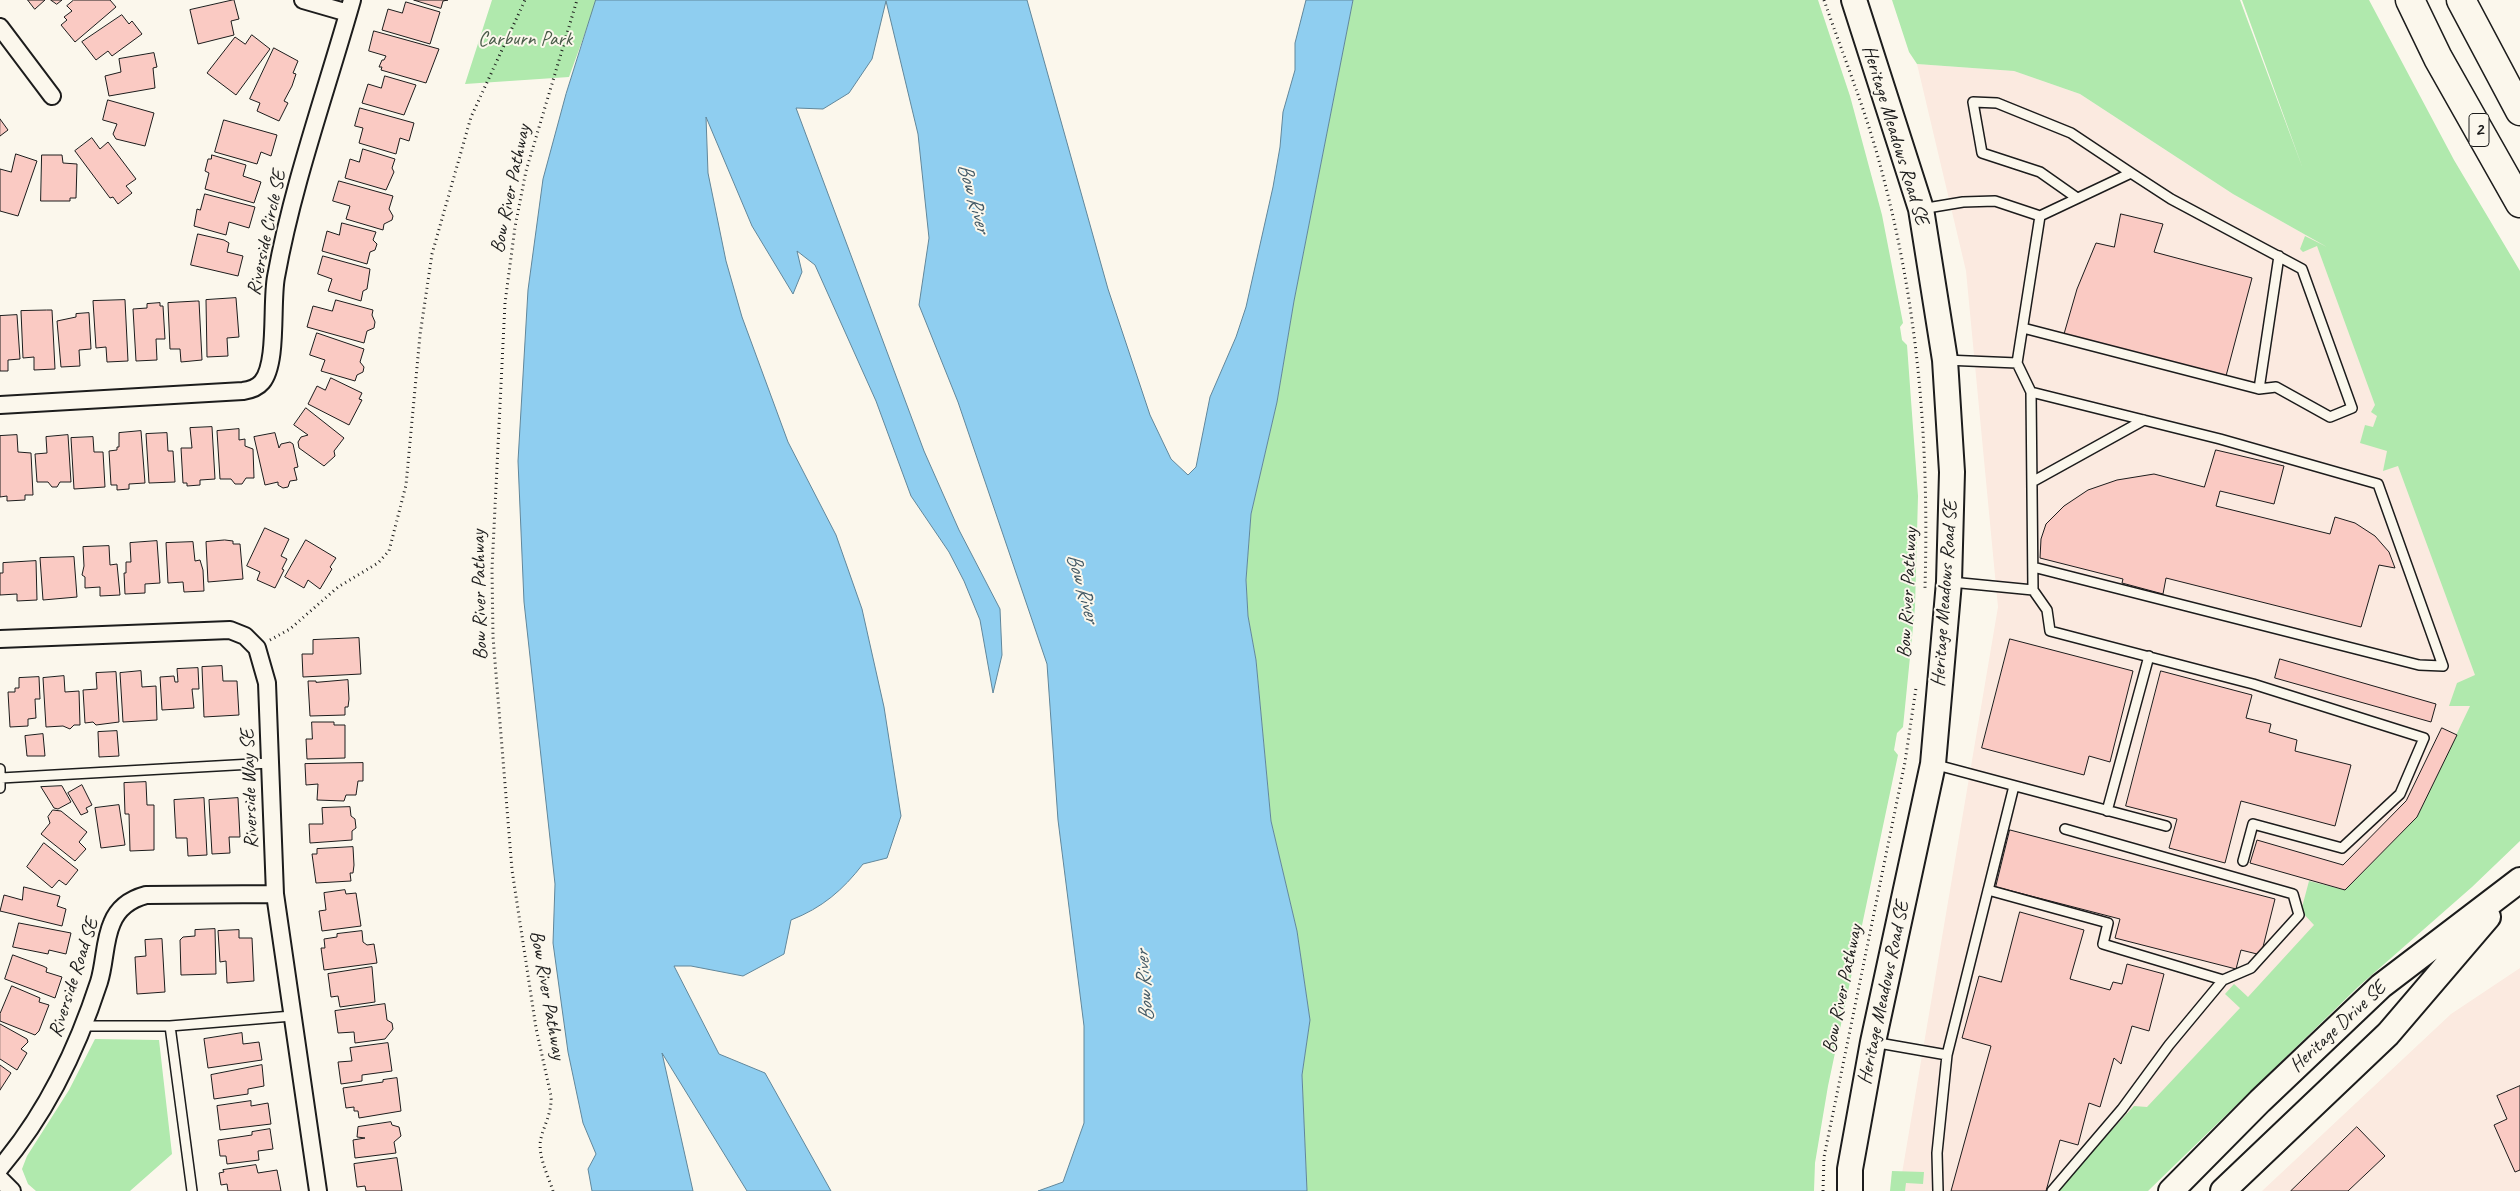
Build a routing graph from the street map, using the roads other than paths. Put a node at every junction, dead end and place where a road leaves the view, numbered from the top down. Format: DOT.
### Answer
graph roads {
  1 [pos="303,0"];
  2 [pos="1854,0"];
  3 [pos="2404,0"];
  4 [pos="2410,0"];
  5 [pos="2461,0"];
  6 [pos="350,6"];
  7 [pos="0,27"];
  8 [pos="2438,58"];
  9 [pos="52,96"];
  10 [pos="2520,111"];
  11 [pos="2131,173"];
  12 [pos="2077,198"];
  13 [pos="2520,203"];
  14 [pos="1921,209"];
  15 [pos="2040,216"];
  16 [pos="2279,256"];
  17 [pos="2023,328"];
  18 [pos="1945,360"];
  19 [pos="2018,363"];
  20 [pos="2259,389"];
  21 [pos="2031,392"];
  22 [pos="0,405"];
  23 [pos="2144,420"];
  24 [pos="2032,482"];
  25 [pos="2033,567"];
  26 [pos="1949,582"];
  27 [pos="2033,590"];
  28 [pos="0,640"];
  29 [pos="2149,656"];
  30 [pos="270,763"];
  31 [pos="1932,764"];
  32 [pos="0,769"];
  33 [pos="1,778"];
  34 [pos="2014,786"];
  35 [pos="0,788"];
  36 [pos="2107,811"];
  37 [pos="2166,826"];
  38 [pos="2065,829"];
  39 [pos="2243,860"];
  40 [pos="2520,880"];
  41 [pos="1988,890"];
  42 [pos="274,894"];
  43 [pos="2223,980"];
  44 [pos="292,1016"];
  45 [pos="85,1026"];
  46 [pos="170,1026"];
  47 [pos="1873,1042"];
  48 [pos="1947,1055"];
  49 [pos="0,1168"];
  50 [pos="0,1179"];
  51 [pos="12,1191"];
  52 [pos="192,1191"];
  53 [pos="318,1191"];
  54 [pos="1850,1191"];
  55 [pos="1938,1191"];
  56 [pos="2052,1191"];
  57 [pos="2171,1191"];
  58 [pos="2223,1191"];
  1 -- 6 [label="street, Riverside Circle SE"];
  2 -- 14 [label="main road, Heritage Meadows Road SE"];
  3 -- 8 [label="highway"];
  4 -- 8 [label="highway, 2"];
  5 -- 10 [label="highway, 2"];
  6 -- 22 [label="street, Riverside Circle SE"];
  7 -- 9 [label="street"];
  8 -- 13 [label="highway, 2"];
  11 -- 12 [label="lane"];
  11 -- 12 [label="lane"];
  11 -- 16 [label="lane"];
  12 -- 15 [label="lane"];
  14 -- 15 [label="lane"];
  14 -- 18 [label="main road, Heritage Meadows Road SE"];
  15 -- 17 [label="lane"];
  16 -- 20 [label="lane"];
  16 -- 20 [label="lane"];
  17 -- 19 [label="lane"];
  17 -- 20 [label="lane"];
  18 -- 19 [label="lane"];
  18 -- 26 [label="main road, Heritage Meadows Road SE"];
  19 -- 21 [label="lane"];
  21 -- 23 [label="lane"];
  21 -- 24 [label="lane"];
  23 -- 24 [label="lane"];
  23 -- 25 [label="lane"];
  24 -- 25 [label="lane"];
  25 -- 27 [label="lane"];
  26 -- 27 [label="lane"];
  26 -- 31 [label="main road, Heritage Meadows Road SE"];
  27 -- 29 [label="lane"];
  28 -- 30 [label="street, Riverside Way SE"];
  29 -- 36 [label="lane"];
  29 -- 39 [label="lane"];
  30 -- 33 [label="lane"];
  30 -- 42 [label="street, Riverside Way SE"];
  31 -- 34 [label="lane"];
  31 -- 47 [label="main road, Heritage Meadows Road SE"];
  32 -- 33 [label="lane"];
  33 -- 35 [label="lane"];
  34 -- 36 [label="lane"];
  34 -- 41 [label="lane"];
  36 -- 37 [label="lane"];
  38 -- 43 [label="lane"];
  40 -- 57 [label="main road, Heritage Drive SE"];
  40 -- 58 [label="main road, Heritage Drive SE"];
  41 -- 43 [label="lane"];
  41 -- 48 [label="lane"];
  42 -- 44 [label="street, Riverside Way SE"];
  42 -- 45 [label="street, Riverside Road SE"];
  43 -- 56 [label="lane"];
  44 -- 46 [label="lane"];
  44 -- 53 [label="street, Riverside Way SE"];
  45 -- 46 [label="lane"];
  45 -- 49 [label="street, Riverside Road SE"];
  46 -- 52 [label="lane"];
  47 -- 48 [label="lane"];
  47 -- 54 [label="main road, Heritage Meadows Road SE"];
  48 -- 55 [label="lane"];
  50 -- 51 [label="street"];
}
